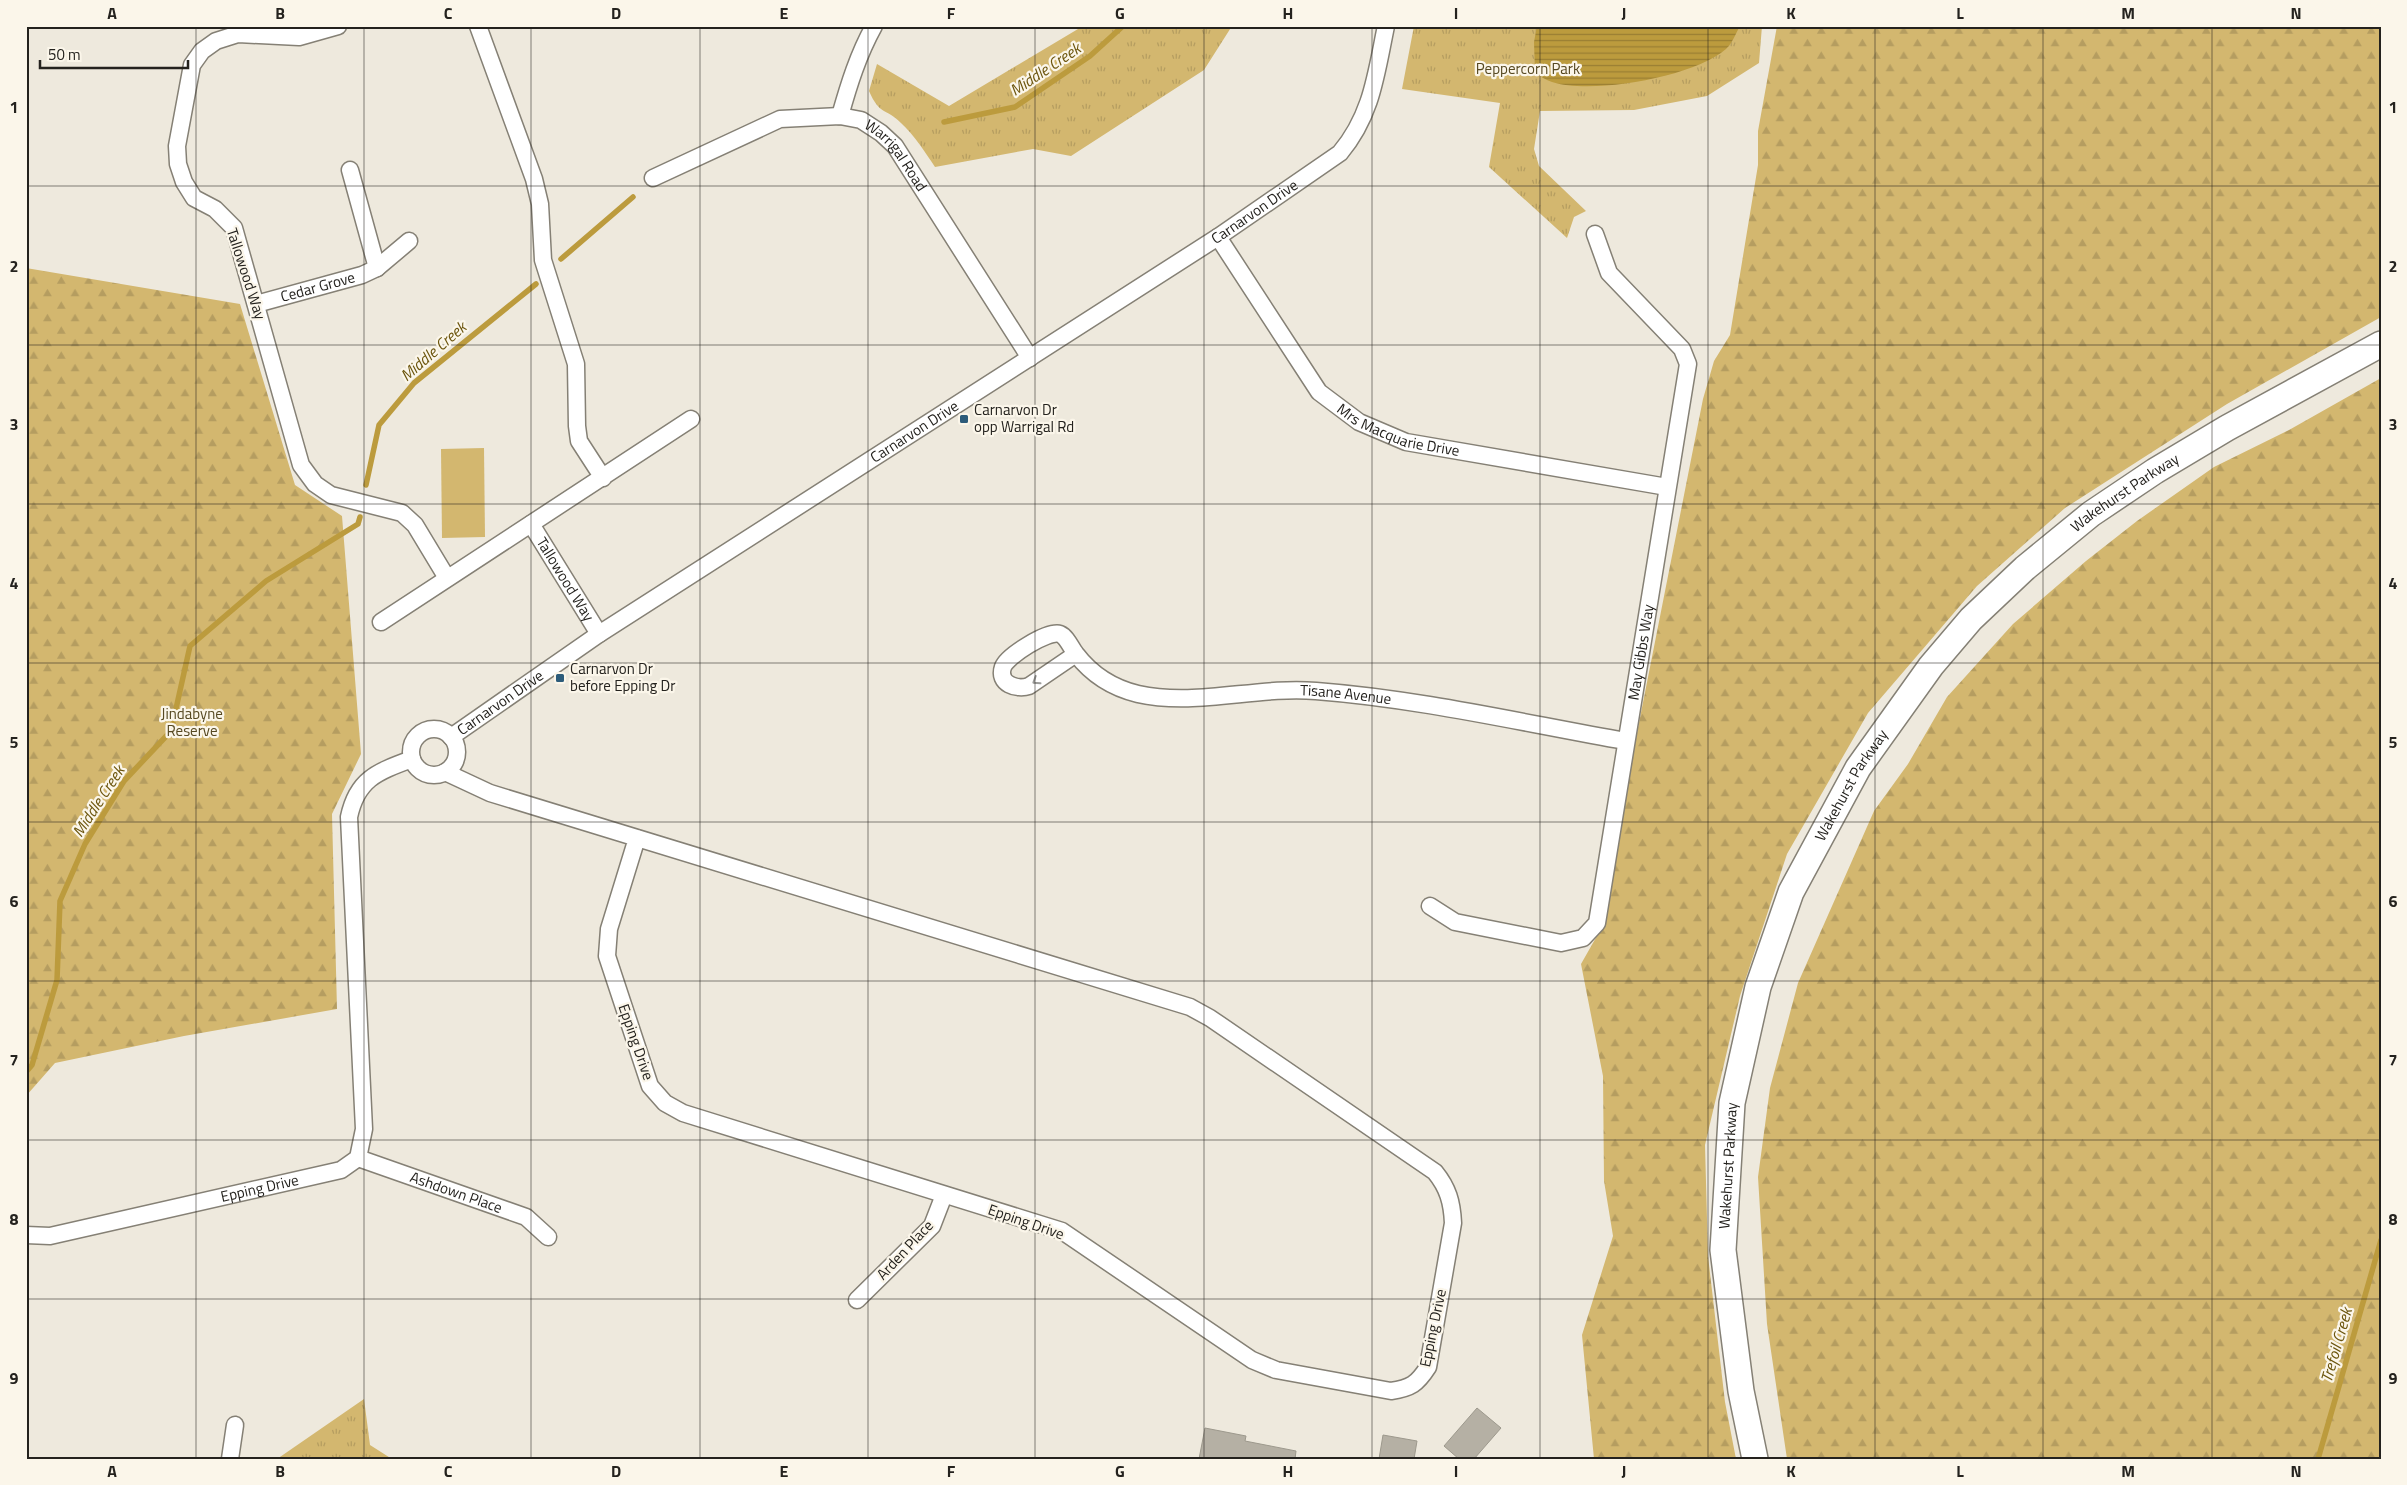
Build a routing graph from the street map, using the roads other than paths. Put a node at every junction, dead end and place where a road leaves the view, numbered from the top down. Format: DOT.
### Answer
graph roads {
  1 [pos="338,26"];
  2 [pos="478,26"];
  3 [pos="874,26"];
  4 [pos="1386,26"];
  5 [pos="840,116"];
  6 [pos="350,170"];
  7 [pos="653,178"];
  8 [pos="1595,234"];
  9 [pos="1218,237"];
  10 [pos="409,241"];
  11 [pos="377,268"];
  12 [pos="256,304"];
  13 [pos="2381,344"];
  14 [pos="1030,358"];
  15 [pos="691,419"];
  16 [pos="603,478"];
  17 [pos="1667,487"];
  18 [pos="531,524"];
  19 [pos="447,578"];
  20 [pos="381,622"];
  21 [pos="599,634"];
  22 [pos="1076,654"];
  23 [pos="451,736"];
  24 [pos="1625,741"];
  25 [pos="412,759"];
  26 [pos="445,772"];
  27 [pos="637,838"];
  28 [pos="1430,906"];
  29 [pos="358,1158"];
  30 [pos="944,1195"];
  31 [pos="26,1235"];
  32 [pos="548,1236"];
  33 [pos="857,1300"];
  34 [pos="235,1425"];
  35 [pos="230,1459"];
  36 [pos="1755,1459"];
  1 -- 12 [label="street, Tallowood Way"];
  2 -- 16 [label="street"];
  3 -- 5 [label="street"];
  4 -- 9 [label="street, Carnarvon Drive"];
  5 -- 7 [label="street, Warrigal Road"];
  5 -- 14 [label="street, Warrigal Road"];
  6 -- 11 [label="street"];
  8 -- 17 [label="street, May Gibbs Way"];
  9 -- 14 [label="street, Carnarvon Drive"];
  9 -- 17 [label="street, Mrs Macquarie Drive"];
  10 -- 11 [label="street, Cedar Grove"];
  11 -- 12 [label="street, Cedar Grove"];
  12 -- 19 [label="street, Tallowood Way"];
  13 -- 36 [label="main road, Wakehurst Parkway"];
  14 -- 21 [label="street, Carnarvon Drive"];
  15 -- 16 [label="street, Tallowood Way"];
  16 -- 18 [label="street, Tallowood Way"];
  17 -- 24 [label="street, May Gibbs Way"];
  18 -- 19 [label="street, Tallowood Way"];
  18 -- 21 [label="street, Tallowood Way"];
  19 -- 20 [label="street, Tallowood Way"];
  21 -- 23 [label="street, Carnarvon Drive"];
  22 -- 24 [label="street, Tisane Avenue"];
  23 -- 25 [label="street"];
  23 -- 26 [label="street"];
  24 -- 28 [label="street, May Gibbs Way"];
  25 -- 26 [label="street"];
  25 -- 29 [label="street"];
  26 -- 27 [label="street, Epping Drive"];
  27 -- 30 [label="street, Epping Drive"];
  27 -- 30 [label="street, Epping Drive"];
  29 -- 31 [label="street, Epping Drive"];
  29 -- 32 [label="street, Ashdown Place"];
  30 -- 33 [label="street, Arden Place"];
  34 -- 35 [label="street"];
}
